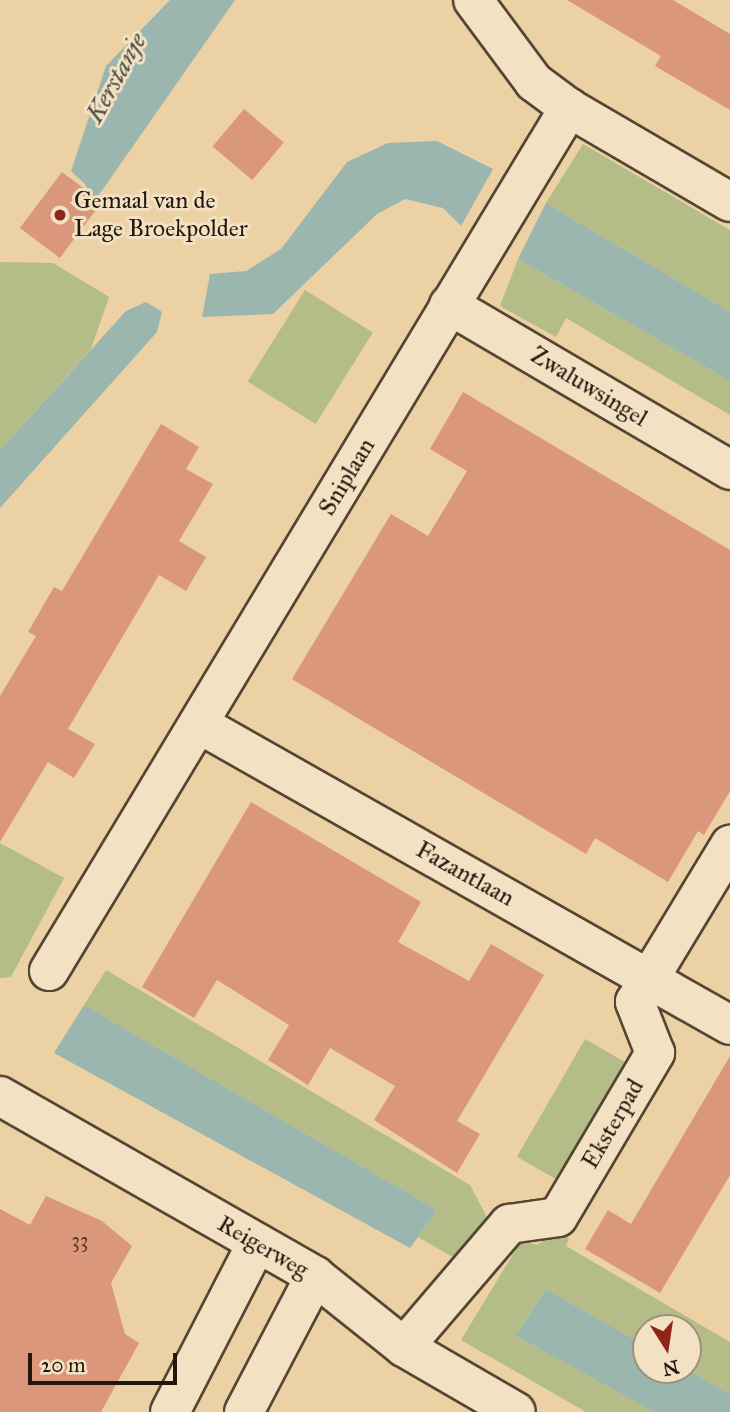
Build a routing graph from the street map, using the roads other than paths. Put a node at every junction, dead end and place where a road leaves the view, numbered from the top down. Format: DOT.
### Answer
graph roads {
  1 [pos="473,0"];
  2 [pos="569,108"];
  3 [pos="730,202"];
  4 [pos="449,304"];
  5 [pos="730,470"];
  6 [pos="199,724"];
  7 [pos="730,845"];
  8 [pos="49,971"];
  9 [pos="650,978"];
  10 [pos="730,1025"];
  11 [pos="0,1096"];
  12 [pos="257,1242"];
  13 [pos="315,1276"];
  14 [pos="404,1348"];
  15 [pos="170,1412"];
  16 [pos="244,1412"];
  17 [pos="516,1412"];
  1 -- 2 [label="street"];
  2 -- 3 [label="street"];
  2 -- 4 [label="street, Sniplaan"];
  4 -- 5 [label="street, Zwaluwsingel"];
  4 -- 6 [label="street, Sniplaan"];
  6 -- 8 [label="street, Sniplaan"];
  6 -- 9 [label="street, Fazantlaan"];
  7 -- 9 [label="street, Eksterpad"];
  9 -- 10 [label="street, Fazantlaan"];
  9 -- 14 [label="street, Eksterpad"];
  11 -- 12 [label="street, Reigerweg"];
  12 -- 13 [label="street, Reigerweg"];
  12 -- 15 [label="street"];
  13 -- 14 [label="street, Reigerweg"];
  13 -- 16 [label="street"];
  14 -- 17 [label="street, Reigerweg"];
}
